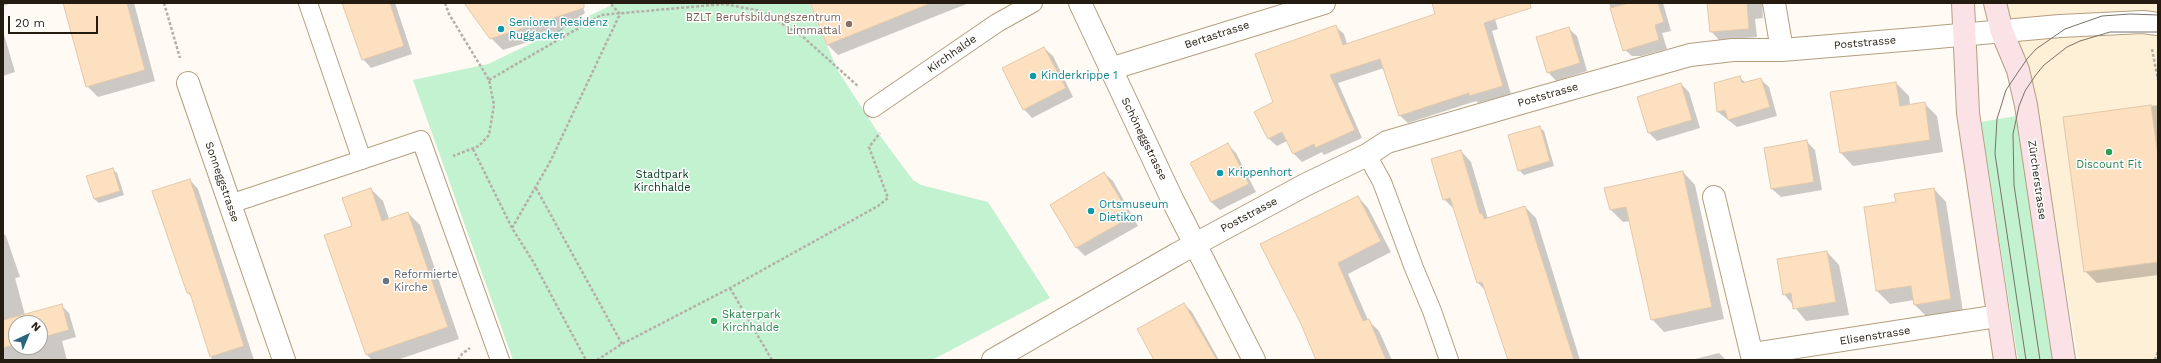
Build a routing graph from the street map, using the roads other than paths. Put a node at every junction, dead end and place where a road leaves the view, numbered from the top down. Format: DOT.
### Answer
graph roads {
  1 [pos="308,3"];
  2 [pos="1033,3"];
  3 [pos="1080,3"];
  4 [pos="1324,3"];
  5 [pos="1774,3"];
  6 [pos="1964,3"];
  7 [pos="1995,3"];
  8 [pos="2158,24"];
  9 [pos="2002,32"];
  10 [pos="1966,34"];
  11 [pos="1782,50"];
  12 [pos="1110,69"];
  13 [pos="188,83"];
  14 [pos="874,108"];
  15 [pos="1367,155"];
  16 [pos="362,160"];
  17 [pos="1714,197"];
  18 [pos="230,204"];
  19 [pos="1195,244"];
  20 [pos="1998,316"];
  21 [pos="1752,357"];
  22 [pos="284,360"];
  23 [pos="500,360"];
  24 [pos="993,360"];
  25 [pos="1254,360"];
  26 [pos="1449,360"];
  27 [pos="2005,360"];
  28 [pos="2064,360"];
  1 -- 16 [label="lane"];
  2 -- 14 [label="lane, Kirchhalde"];
  3 -- 12 [label="street, Schöneggstrasse"];
  4 -- 12 [label="street, Bertastrasse"];
  5 -- 11 [label="street"];
  6 -- 10 [label="main road"];
  7 -- 9 [label="main road, Zürcherstrasse"];
  8 -- 9 [label="street, Poststrasse"];
  9 -- 10 [label="street, Poststrasse"];
  9 -- 28 [label="main road, Zürcherstrasse"];
  10 -- 11 [label="street, Poststrasse"];
  10 -- 20 [label="main road"];
  11 -- 15 [label="street, Poststrasse"];
  12 -- 19 [label="street, Schöneggstrasse"];
  13 -- 18 [label="street, Sonneggstrasse"];
  15 -- 19 [label="street, Poststrasse"];
  15 -- 26 [label="lane"];
  16 -- 18 [label="lane"];
  16 -- 23 [label="lane"];
  17 -- 21 [label="street, Elisenstrasse"];
  18 -- 22 [label="street, Sonneggstrasse"];
  19 -- 24 [label="street, Poststrasse"];
  19 -- 25 [label="street, Schöneggstrasse"];
  20 -- 21 [label="street, Elisenstrasse"];
  20 -- 27 [label="main road"];
}
